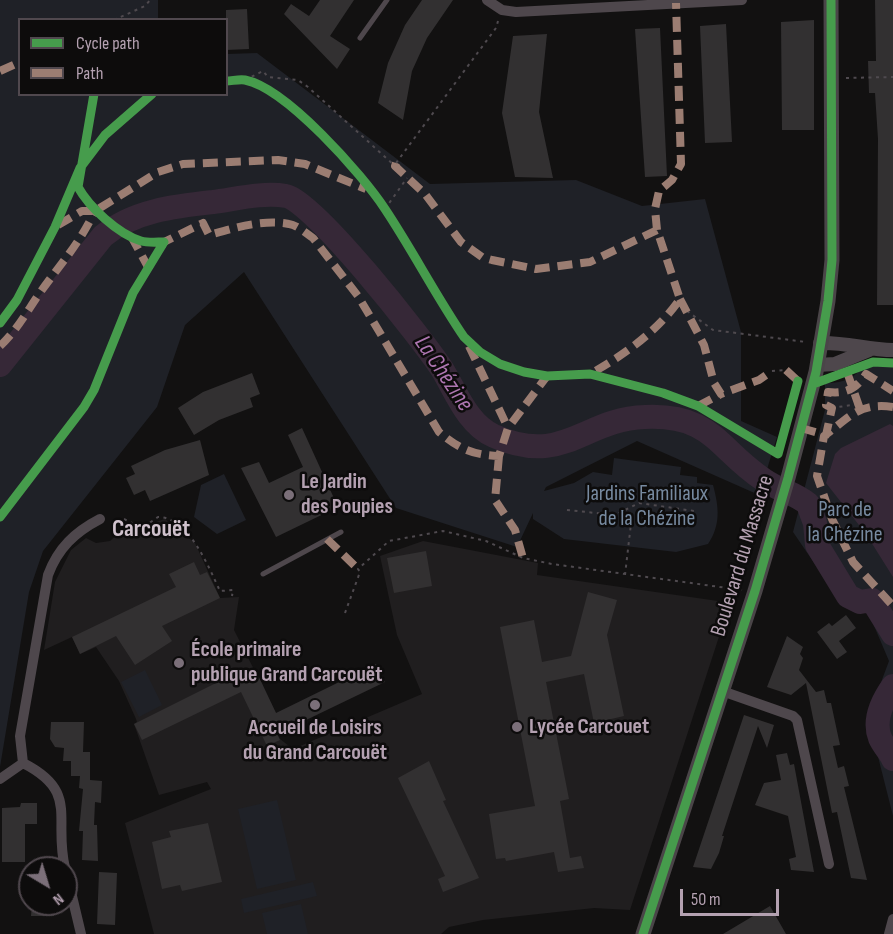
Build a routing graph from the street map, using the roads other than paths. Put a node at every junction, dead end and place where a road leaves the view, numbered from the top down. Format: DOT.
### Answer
graph roads {
  1 [pos="387,0"];
  2 [pos="487,0"];
  3 [pos="741,0"];
  4 [pos="831,0"];
  5 [pos="676,2"];
  6 [pos="360,38"];
  7 [pos="813,342"];
  8 [pos="869,350"];
  9 [pos="893,351"];
  10 [pos="817,365"];
  11 [pos="100,519"];
  12 [pos="341,532"];
  13 [pos="262,574"];
  14 [pos="723,691"];
  15 [pos="23,763"];
  16 [pos="0,779"];
  17 [pos="63,856"];
  18 [pos="829,864"];
  19 [pos="77,916"];
  20 [pos="893,919"];
  21 [pos="81,934"];
  22 [pos="643,934"];
  23 [pos="890,934"];
  1 -- 6 [label="lane"];
  2 -- 5 [label="street"];
  3 -- 5 [label="street"];
  4 -- 7 [label="main road, Boulevard du Massacre"];
  7 -- 8 [label="street"];
  7 -- 10 [label="main road, Boulevard du Massacre"];
  8 -- 9 [label="street"];
  8 -- 10 [label="street"];
  10 -- 14 [label="main road, Boulevard du Massacre"];
  11 -- 15 [label="street"];
  12 -- 13 [label="lane"];
  14 -- 18 [label="street"];
  14 -- 22 [label="main road, Boulevard du Massacre"];
  15 -- 16 [label="street"];
  15 -- 17 [label="street"];
  19 -- 21 [label="street"];
  20 -- 23 [label="street"];
}
